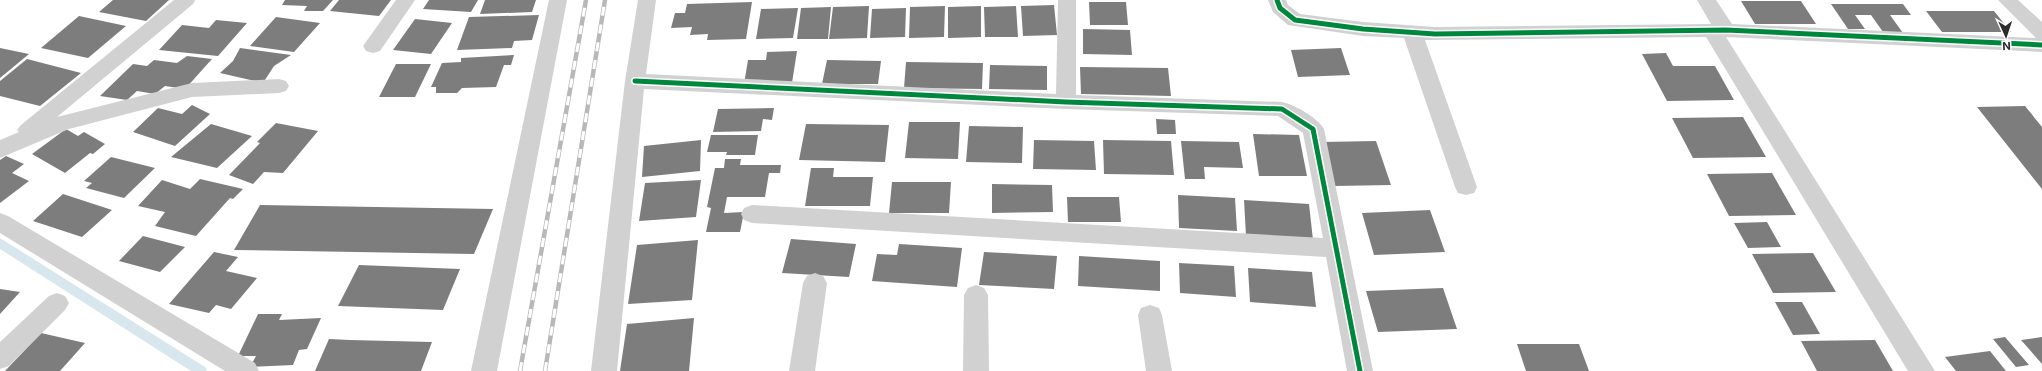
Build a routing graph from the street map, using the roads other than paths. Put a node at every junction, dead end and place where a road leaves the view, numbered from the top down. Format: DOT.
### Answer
graph roads {
  1 [pos="186,0"];
  2 [pos="406,0"];
  3 [pos="558,0"];
  4 [pos="647,0"];
  5 [pos="1067,0"];
  6 [pos="1277,0"];
  7 [pos="1706,0"];
  8 [pos="2008,0"];
  9 [pos="1719,30"];
  10 [pos="1412,32"];
  11 [pos="2042,33"];
  12 [pos="2042,45"];
  13 [pos="373,46"];
  14 [pos="635,81"];
  15 [pos="280,86"];
  16 [pos="1066,102"];
  17 [pos="7,146"];
  18 [pos="1466,187"];
  19 [pos="752,214"];
  20 [pos="0,222"];
  21 [pos="1336,248"];
  22 [pos="814,283"];
  23 [pos="976,295"];
  24 [pos="57,303"];
  25 [pos="1150,315"];
  26 [pos="0,358"];
  27 [pos="246,371"];
  28 [pos="484,371"];
  29 [pos="604,371"];
  30 [pos="802,371"];
  31 [pos="976,371"];
  32 [pos="1159,371"];
  33 [pos="1360,371"];
  34 [pos="1922,371"];
  1 -- 17 [label="street"];
  2 -- 13 [label="street"];
  3 -- 28 [label="street"];
  4 -- 14 [label="street"];
  5 -- 16 [label="street"];
  6 -- 10 [label="street"];
  7 -- 9 [label="street"];
  8 -- 11 [label="street"];
  9 -- 10 [label="street"];
  9 -- 12 [label="street"];
  9 -- 34 [label="street"];
  10 -- 18 [label="street"];
  14 -- 16 [label="street"];
  14 -- 29 [label="street"];
  15 -- 17 [label="street"];
  16 -- 21 [label="street"];
  19 -- 21 [label="street"];
  20 -- 27 [label="street"];
  21 -- 33 [label="street"];
  22 -- 30 [label="street"];
  23 -- 31 [label="street"];
  24 -- 26 [label="street"];
  25 -- 32 [label="street"];
}
